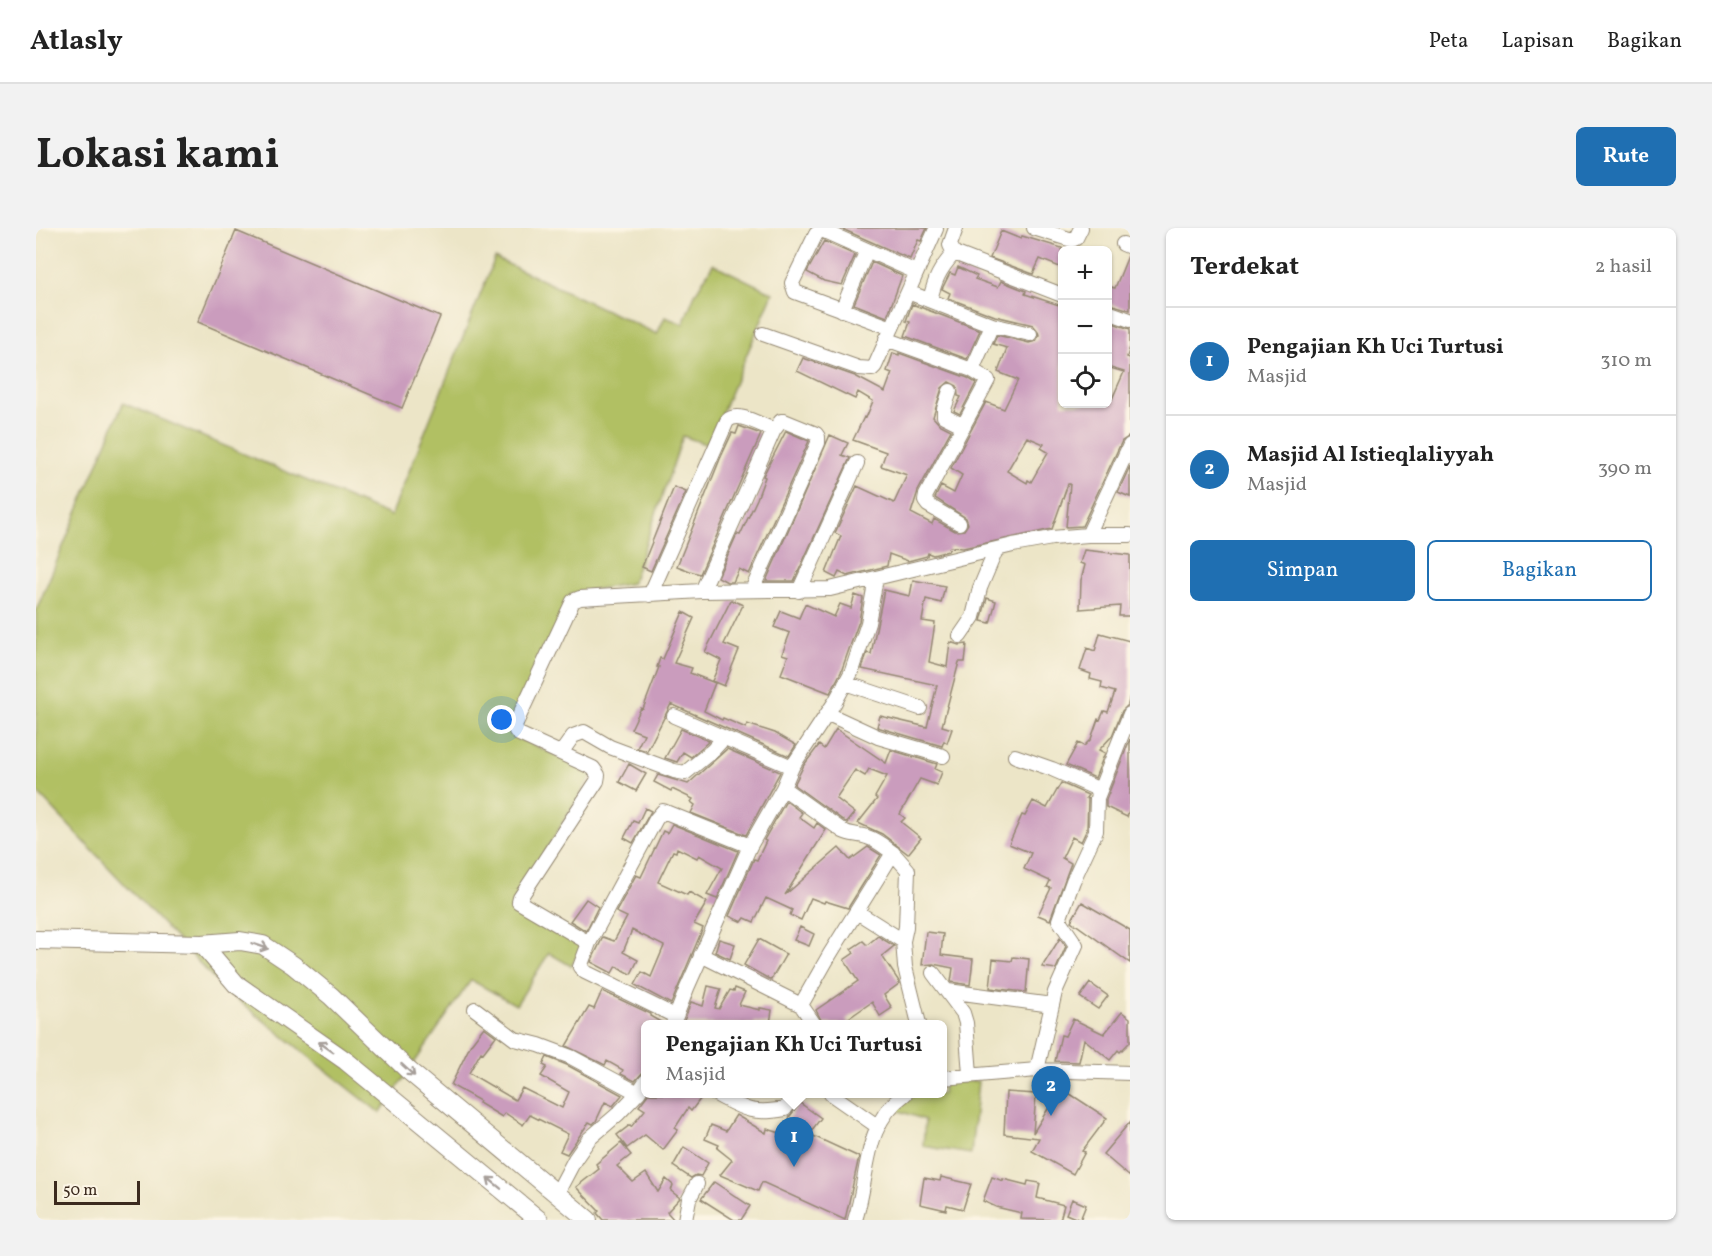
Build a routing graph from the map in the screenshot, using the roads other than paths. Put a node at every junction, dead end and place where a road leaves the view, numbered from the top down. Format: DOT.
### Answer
graph roads {
  1 [pos="936,228"];
  2 [pos="1034,228"];
  3 [pos="1081,228"];
  4 [pos="954,232"];
  5 [pos="867,250"];
  6 [pos="954,254"];
  7 [pos="916,272"];
  8 [pos="908,292"];
  9 [pos="1058,293"];
  10 [pos="930,300"];
  11 [pos="842,310"];
  12 [pos="1112,314"];
  13 [pos="1130,320"];
  14 [pos="992,325"];
  15 [pos="763,334"];
  16 [pos="889,334"];
  17 [pos="1030,334"];
  18 [pos="972,370"];
  19 [pos="950,391"];
  20 [pos="964,426"];
  21 [pos="774,430"];
  22 [pos="1130,445"];
  23 [pos="857,463"];
  24 [pos="959,523"];
  25 [pos="1088,535"];
  26 [pos="1130,535"];
  27 [pos="996,550"];
  28 [pos="876,578"];
  29 [pos="752,590"];
  30 [pos="702,591"];
  31 [pos="799,591"];
  32 [pos="650,595"];
  33 [pos="960,636"];
  34 [pos="845,683"];
  35 [pos="920,708"];
  36 [pos="828,714"];
  37 [pos="1130,714"];
  38 [pos="675,716"];
  39 [pos="724,738"];
  40 [pos="561,753"];
  41 [pos="943,756"];
  42 [pos="1015,756"];
  43 [pos="792,767"];
  44 [pos="783,788"];
  45 [pos="1100,790"];
  46 [pos="750,846"];
  47 [pos="893,853"];
  48 [pos="857,912"];
  49 [pos="36,940"];
  50 [pos="903,941"];
  51 [pos="589,943"];
  52 [pos="202,944"];
  53 [pos="701,955"];
  54 [pos="933,974"];
  55 [pos="948,991"];
  56 [pos="801,1005"];
  57 [pos="1052,1005"];
  58 [pos="475,1010"];
  59 [pos="671,1020"];
  60 [pos="676,1020"];
  61 [pos="811,1020"];
  62 [pos="918,1020"];
  63 [pos="1037,1070"];
  64 [pos="1130,1073"];
  65 [pos="970,1074"];
  66 [pos="947,1077"];
  67 [pos="641,1088"];
  68 [pos="638,1093"];
  69 [pos="723,1098"];
  70 [pos="792,1098"];
  71 [pos="839,1098"];
  72 [pos="900,1098"];
  73 [pos="877,1126"];
  74 [pos="697,1184"];
  75 [pos="556,1195"];
  76 [pos="539,1220"];
  77 [pos="588,1220"];
  78 [pos="685,1220"];
  79 [pos="855,1220"];
  1 -- 4 [label="street"];
  1 -- 7 [label="street"];
  2 -- 3 [label="street"];
  4 -- 6 [label="street"];
  5 -- 7 [label="street"];
  5 -- 11 [label="street"];
  5 -- 11 [label="street"];
  6 -- 9 [label="street"];
  6 -- 10 [label="street"];
  7 -- 8 [label="street"];
  8 -- 10 [label="street"];
  8 -- 16 [label="street"];
  10 -- 14 [label="street"];
  11 -- 16 [label="street"];
  12 -- 13 [label="street"];
  14 -- 17 [label="street"];
  14 -- 18 [label="street"];
  15 -- 16 [label="street"];
  16 -- 18 [label="street"];
  18 -- 20 [label="street"];
  19 -- 20 [label="street"];
  20 -- 24 [label="street"];
  21 -- 29 [label="street"];
  21 -- 30 [label="street"];
  21 -- 32 [label="street"];
  22 -- 25 [label="street"];
  23 -- 31 [label="street"];
  25 -- 26 [label="street"];
  25 -- 27 [label="street"];
  27 -- 28 [label="street"];
  27 -- 33 [label="street"];
  28 -- 31 [label="street"];
  28 -- 34 [label="street"];
  29 -- 30 [label="street"];
  29 -- 31 [label="street"];
  30 -- 32 [label="street"];
  32 -- 40 [label="street"];
  34 -- 35 [label="street"];
  34 -- 36 [label="street"];
  36 -- 41 [label="street"];
  36 -- 43 [label="street"];
  37 -- 45 [label="street"];
  38 -- 39 [label="street"];
  39 -- 40 [label="street"];
  39 -- 43 [label="street"];
  40 -- 51 [label="street"];
  42 -- 45 [label="street"];
  43 -- 44 [label="street"];
  44 -- 46 [label="street"];
  44 -- 47 [label="street"];
  45 -- 57 [label="street"];
  46 -- 51 [label="street"];
  46 -- 53 [label="street"];
  47 -- 48 [label="street"];
  47 -- 50 [label="street"];
  48 -- 50 [label="street"];
  48 -- 56 [label="street"];
  49 -- 52 [label="street"];
  50 -- 62 [label="street"];
  51 -- 59 [label="street"];
  52 -- 75 [label="street, one-way"];
  76 -- 52 [label="street, one-way"];
  53 -- 56 [label="street"];
  53 -- 60 [label="street"];
  54 -- 55 [label="street"];
  55 -- 57 [label="street"];
  55 -- 65 [label="street"];
  56 -- 61 [label="street"];
  57 -- 63 [label="street"];
  58 -- 68 [label="street"];
  63 -- 64 [label="street"];
  63 -- 65 [label="street"];
  65 -- 66 [label="street"];
  67 -- 68 [label="street"];
  68 -- 75 [label="street"];
  69 -- 70 [label="street"];
  71 -- 73 [label="street"];
  72 -- 73 [label="street"];
  73 -- 79 [label="street"];
  74 -- 78 [label="street"];
  75 -- 77 [label="street"];
}
